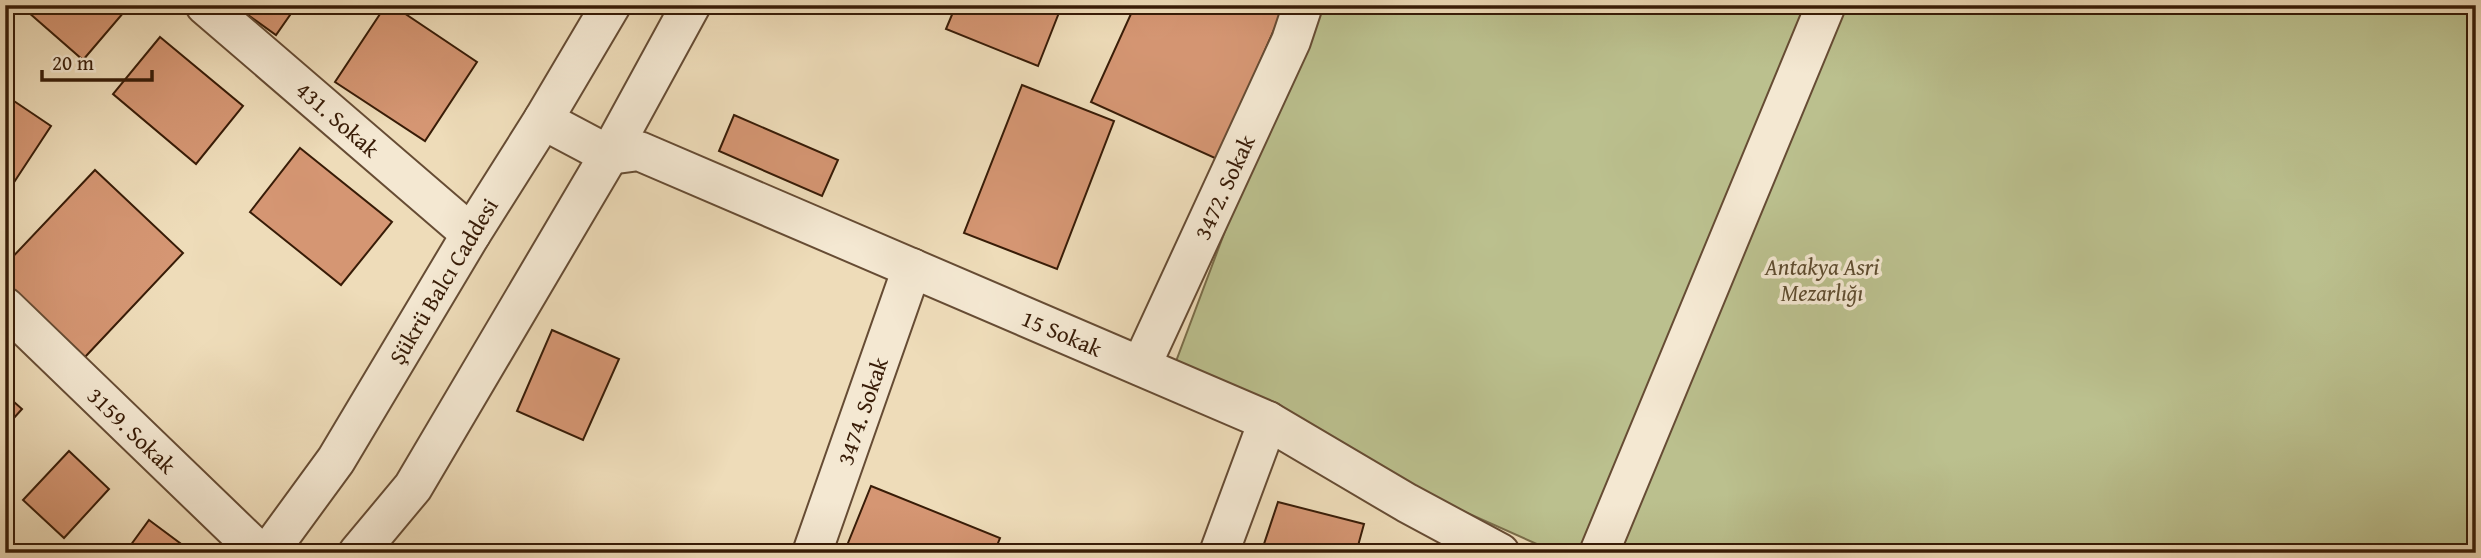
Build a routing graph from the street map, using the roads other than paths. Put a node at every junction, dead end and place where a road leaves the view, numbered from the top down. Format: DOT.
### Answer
graph roads {
  1 [pos="205,5"];
  2 [pos="611,5"];
  3 [pos="691,5"];
  4 [pos="1303,5"];
  5 [pos="1826,5"];
  6 [pos="543,120"];
  7 [pos="608,155"];
  8 [pos="471,233"];
  9 [pos="912,268"];
  10 [pos="5,307"];
  11 [pos="1141,366"];
  12 [pos="1268,421"];
  13 [pos="260,553"];
  14 [pos="268,553"];
  15 [pos="358,553"];
  16 [pos="812,553"];
  17 [pos="1219,553"];
  18 [pos="1500,553"];
  19 [pos="1599,553"];
  1 -- 8 [label="street, 431. Sokak"];
  2 -- 6 [label="street, Şükrü Balcı Caddesi"];
  3 -- 7 [label="street"];
  4 -- 11 [label="street, 3472. Sokak"];
  5 -- 19 [label="street"];
  6 -- 7 [label="street"];
  6 -- 8 [label="street, Şükrü Balcı Caddesi"];
  7 -- 9 [label="street, 15 Sokak"];
  7 -- 15 [label="street"];
  8 -- 14 [label="street, Şükrü Balcı Caddesi"];
  9 -- 11 [label="street, 15 Sokak"];
  9 -- 16 [label="street, 3474. Sokak"];
  10 -- 13 [label="street, 3159. Sokak"];
  11 -- 12 [label="street, 15 Sokak"];
  12 -- 17 [label="street"];
  12 -- 18 [label="street, 15 Sokak"];
}
